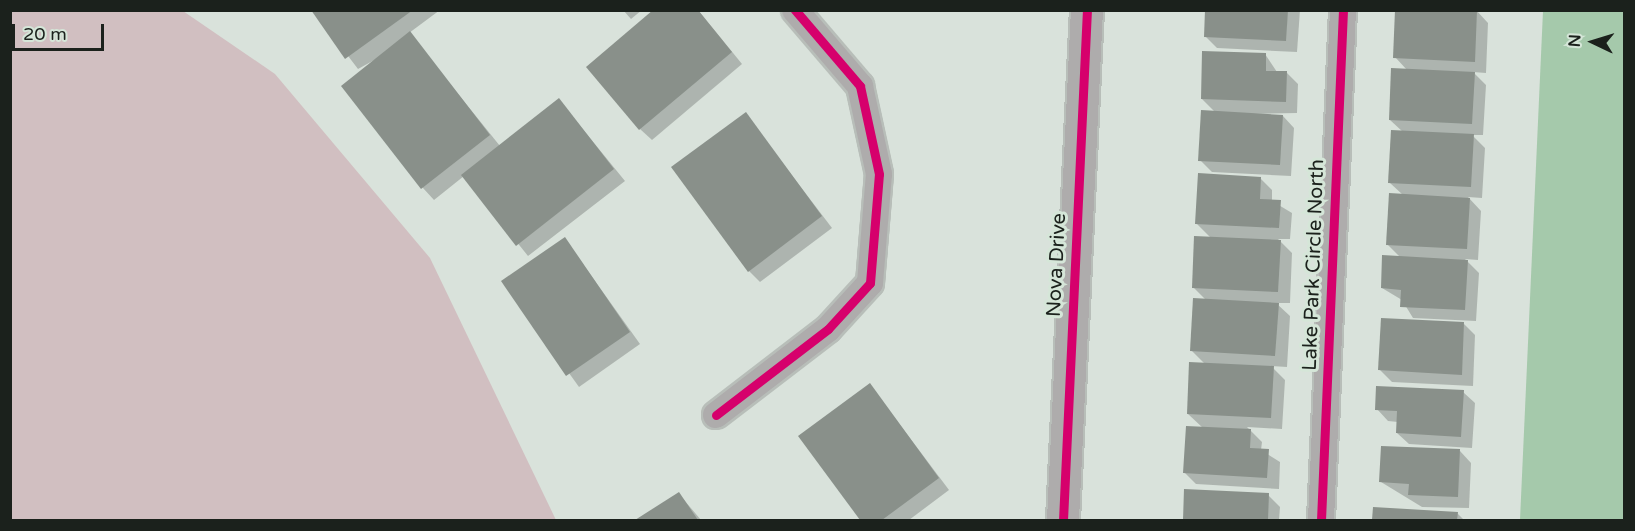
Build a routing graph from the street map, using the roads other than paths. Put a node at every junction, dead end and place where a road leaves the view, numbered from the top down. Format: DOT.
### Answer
graph roads {
  1 [pos="795,10"];
  2 [pos="1087,10"];
  3 [pos="1343,10"];
  4 [pos="716,415"];
  5 [pos="1063,520"];
  6 [pos="1321,520"];
  1 -- 4 [label="street"];
  2 -- 5 [label="street, Nova Drive"];
  3 -- 6 [label="street, Lake Park Circle North"];
}
